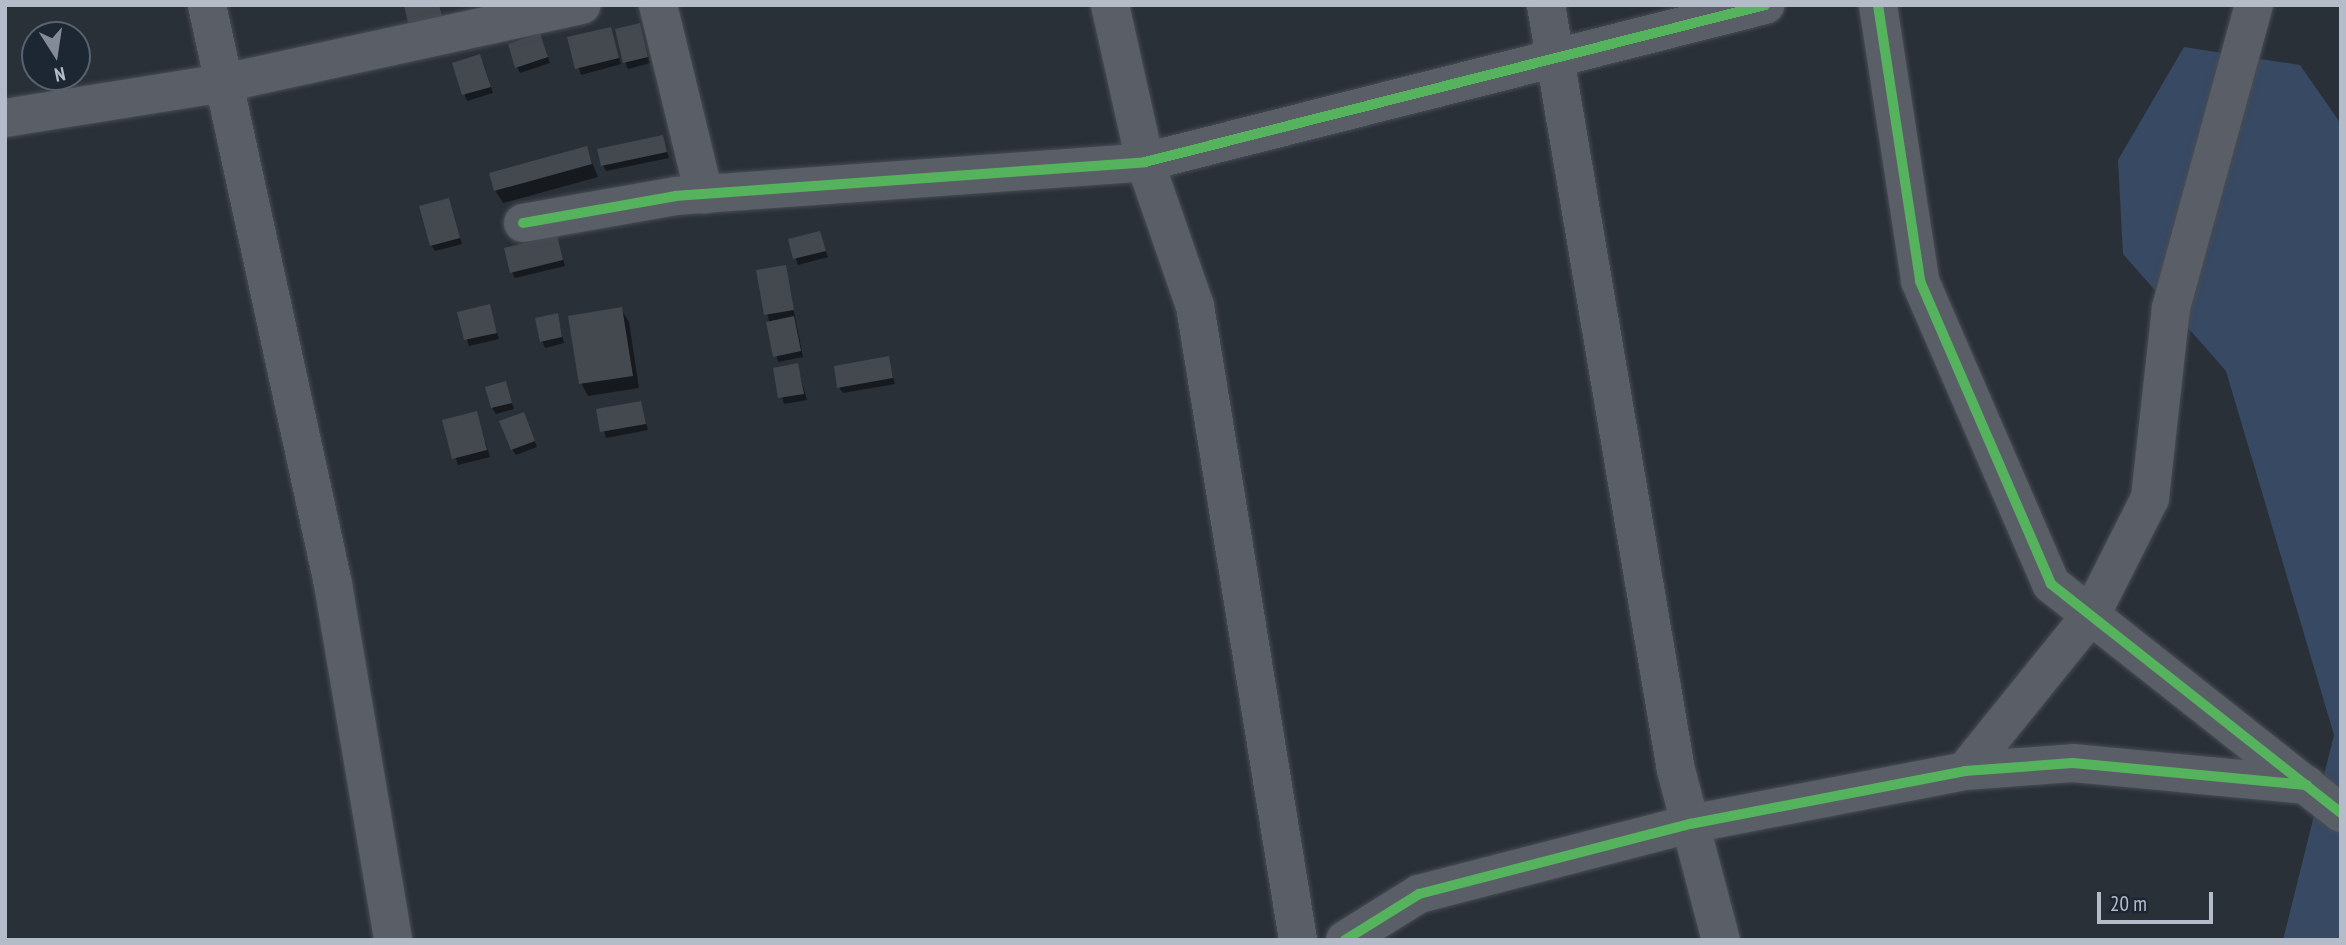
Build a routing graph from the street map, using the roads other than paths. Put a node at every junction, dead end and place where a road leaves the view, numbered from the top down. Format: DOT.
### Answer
graph roads {
  1 [pos="207,5"];
  2 [pos="582,5"];
  3 [pos="658,5"];
  4 [pos="1110,5"];
  5 [pos="1546,5"];
  6 [pos="1765,5"];
  7 [pos="1878,5"];
  8 [pos="2254,5"];
  9 [pos="1555,55"];
  10 [pos="224,83"];
  11 [pos="5,118"];
  12 [pos="1145,162"];
  13 [pos="704,194"];
  14 [pos="523,223"];
  15 [pos="2091,615"];
  16 [pos="1965,771"];
  17 [pos="2307,785"];
  18 [pos="2341,813"];
  19 [pos="1690,824"];
  20 [pos="393,940"];
  21 [pos="1298,940"];
  22 [pos="1345,940"];
  23 [pos="1721,940"];
  1 -- 10 [label="street"];
  2 -- 10 [label="street"];
  3 -- 13 [label="street"];
  4 -- 12 [label="street"];
  5 -- 9 [label="street"];
  6 -- 9 [label="street"];
  7 -- 15 [label="street"];
  8 -- 15 [label="street"];
  9 -- 12 [label="street"];
  9 -- 19 [label="street"];
  10 -- 11 [label="street"];
  10 -- 20 [label="street"];
  12 -- 13 [label="street"];
  12 -- 21 [label="street"];
  13 -- 14 [label="street"];
  15 -- 16 [label="street"];
  15 -- 17 [label="street"];
  16 -- 17 [label="street"];
  16 -- 19 [label="street"];
  17 -- 18 [label="street"];
  19 -- 22 [label="street"];
  19 -- 23 [label="street"];
}
